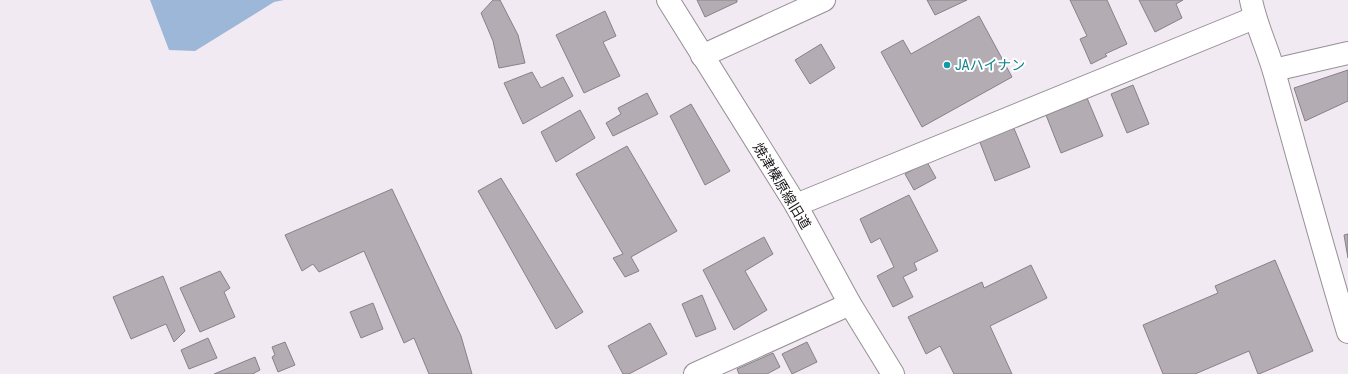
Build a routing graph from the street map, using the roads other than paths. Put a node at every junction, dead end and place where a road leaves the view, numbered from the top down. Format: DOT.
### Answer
graph roads {
  1 [pos="668,0"];
  2 [pos="824,0"];
  3 [pos="1252,9"];
  4 [pos="1348,53"];
  5 [pos="702,56"];
  6 [pos="1274,70"];
  7 [pos="796,205"];
  8 [pos="850,304"];
  9 [pos="1348,332"];
  10 [pos="695,374"];
  11 [pos="893,374"];
  1 -- 5 [label="street, 焼津榛原線旧道"];
  2 -- 5 [label="street"];
  3 -- 6 [label="street"];
  3 -- 7 [label="street"];
  4 -- 6 [label="street"];
  5 -- 7 [label="street, 焼津榛原線旧道"];
  6 -- 9 [label="street"];
  7 -- 8 [label="street, 焼津榛原線旧道"];
  8 -- 10 [label="street"];
  8 -- 11 [label="street, 焼津榛原線旧道"];
}
